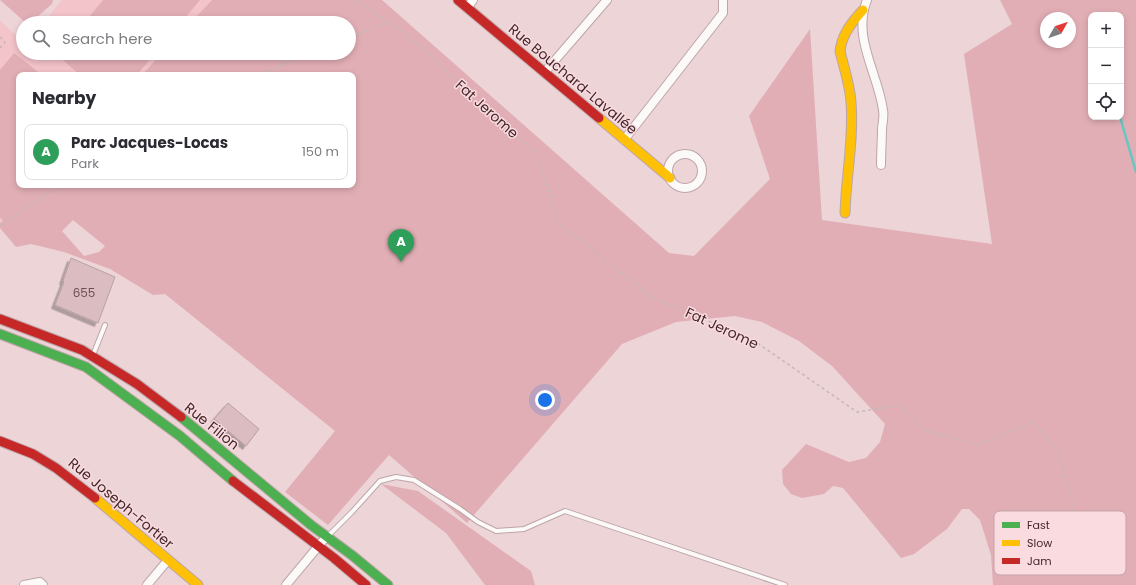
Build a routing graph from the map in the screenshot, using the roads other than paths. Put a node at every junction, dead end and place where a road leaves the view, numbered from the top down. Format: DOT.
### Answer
graph roads {
  1 [pos="458,0"];
  2 [pos="474,0"];
  3 [pos="607,0"];
  4 [pos="723,0"];
  5 [pos="867,0"];
  6 [pos="467,8"];
  7 [pos="863,10"];
  8 [pos="544,73"];
  9 [pos="624,140"];
  10 [pos="881,165"];
  11 [pos="670,178"];
  12 [pos="845,213"];
  13 [pos="0,319"];
  14 [pos="105,325"];
  15 [pos="0,334"];
  16 [pos="92,356"];
  17 [pos="86,367"];
  18 [pos="0,441"];
  19 [pos="326,537"];
  20 [pos="318,546"];
  21 [pos="168,560"];
  22 [pos="24,585"];
  23 [pos="43,585"];
  24 [pos="148,585"];
  25 [pos="198,585"];
  26 [pos="286,585"];
  27 [pos="366,585"];
  28 [pos="388,585"];
  29 [pos="785,585"];
  1 -- 6 [label="street, Rue Bouchard-Lavallée"];
  2 -- 6 [label="street"];
  3 -- 8 [label="street"];
  4 -- 9 [label="street"];
  5 -- 7 [label="street"];
  6 -- 8 [label="street, Rue Bouchard-Lavallée"];
  7 -- 10 [label="street"];
  7 -- 12 [label="street"];
  8 -- 9 [label="street, Rue Bouchard-Lavallée"];
  9 -- 11 [label="street, Rue Bouchard-Lavallée"];
  11 -- 11 [label="street, Rue Bouchard-Lavallée"];
  13 -- 16 [label="street, Rue Filion"];
  14 -- 16 [label="lane"];
  15 -- 17 [label="street, Rue Filion"];
  16 -- 17 [label="street"];
  16 -- 19 [label="street, Rue Filion"];
  17 -- 20 [label="street, Rue Filion"];
  18 -- 21 [label="street, Rue Joseph-Fortier"];
  19 -- 20 [label="street"];
  19 -- 28 [label="street, Rue Filion"];
  19 -- 29 [label="lane"];
  20 -- 26 [label="street"];
  20 -- 27 [label="street, Rue Filion"];
  21 -- 24 [label="street"];
  21 -- 25 [label="street, Rue Joseph-Fortier"];
  22 -- 23 [label="street"];
}
